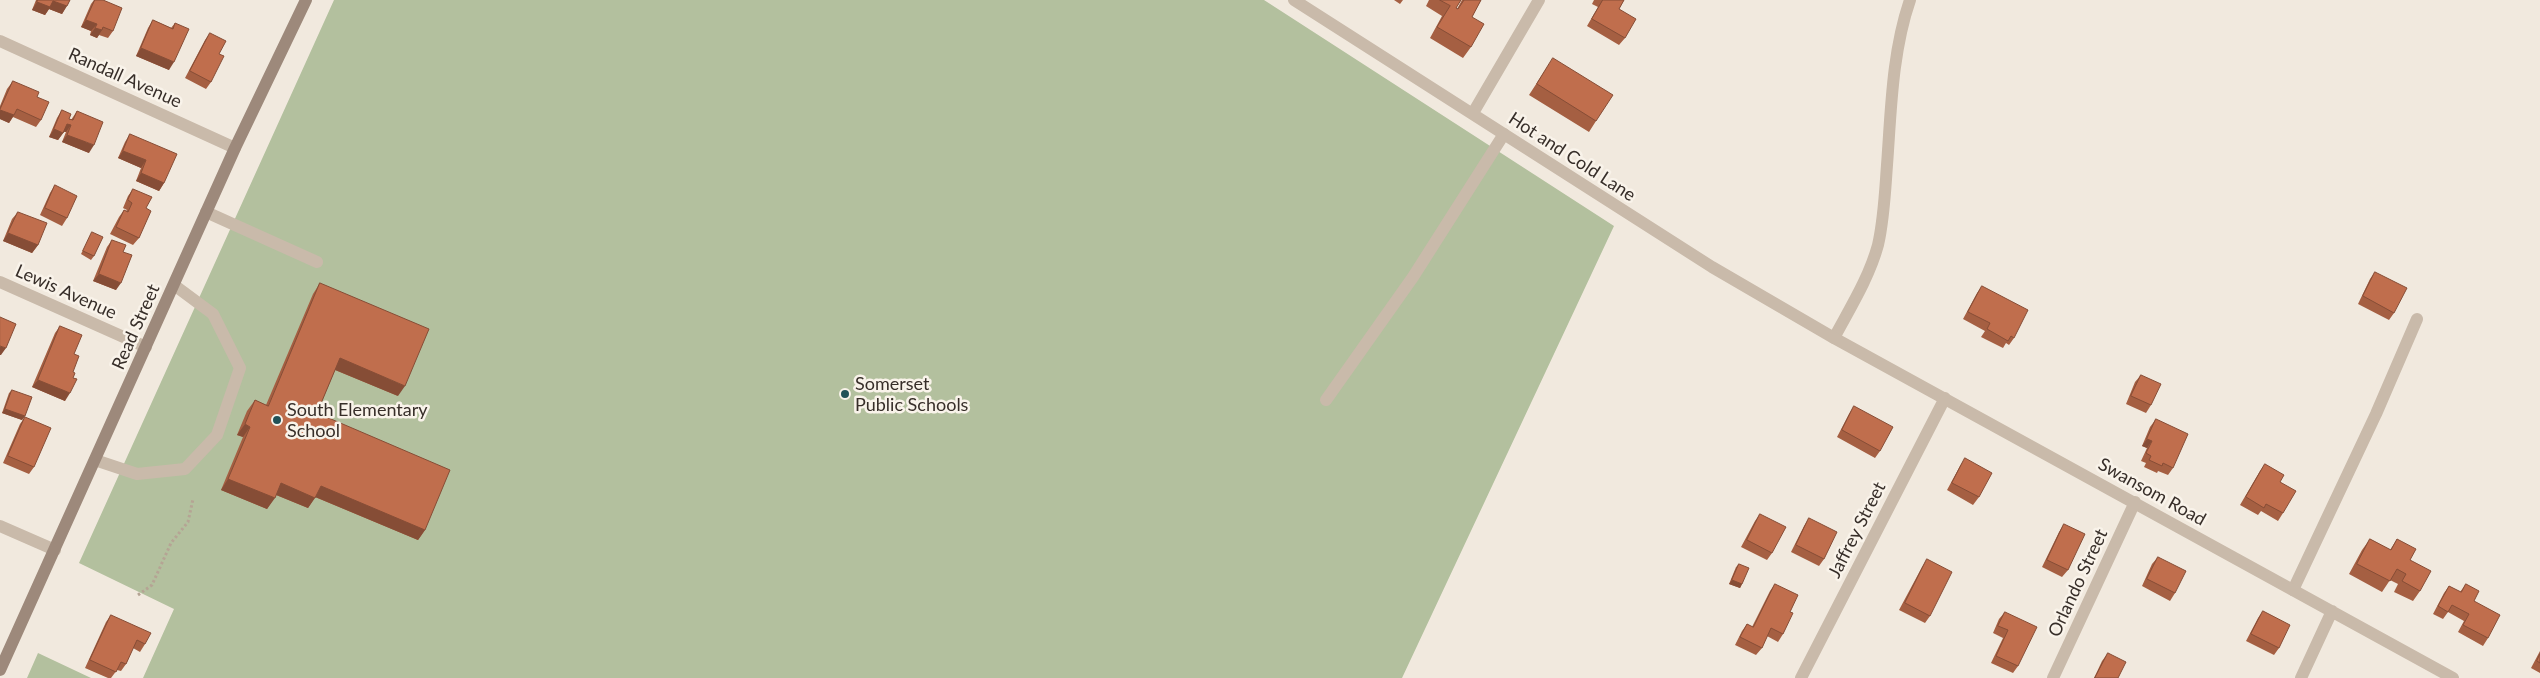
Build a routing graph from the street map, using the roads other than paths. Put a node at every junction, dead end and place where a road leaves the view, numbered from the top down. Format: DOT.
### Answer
graph roads {
  1 [pos="306,0"];
  2 [pos="1294,0"];
  3 [pos="1539,0"];
  4 [pos="1910,0"];
  5 [pos="0,41"];
  6 [pos="1473,113"];
  7 [pos="1504,134"];
  8 [pos="235,148"];
  9 [pos="206,212"];
  10 [pos="317,262"];
  11 [pos="0,282"];
  12 [pos="174,285"];
  13 [pos="2417,319"];
  14 [pos="1834,338"];
  15 [pos="146,347"];
  16 [pos="1945,398"];
  17 [pos="1326,400"];
  18 [pos="96,460"];
  19 [pos="2135,502"];
  20 [pos="0,526"];
  21 [pos="55,550"];
  22 [pos="2293,590"];
  23 [pos="2332,611"];
  24 [pos="0,670"];
  25 [pos="1801,678"];
  26 [pos="2053,678"];
  27 [pos="2301,678"];
  28 [pos="2453,678"];
  1 -- 8 [label="main road, Read Street"];
  2 -- 6 [label="street, Hot and Cold Lane"];
  3 -- 6 [label="street"];
  4 -- 14 [label="street"];
  5 -- 8 [label="street, Randall Avenue"];
  6 -- 7 [label="street, Hot and Cold Lane"];
  7 -- 14 [label="street, Hot and Cold Lane"];
  7 -- 17 [label="street"];
  8 -- 9 [label="main road, Read Street"];
  9 -- 10 [label="street"];
  9 -- 12 [label="main road, Read Street"];
  11 -- 15 [label="street, Lewis Avenue"];
  12 -- 15 [label="main road, Read Street"];
  12 -- 18 [label="street"];
  13 -- 22 [label="street"];
  14 -- 16 [label="street, Swansom Road"];
  15 -- 18 [label="main road, Read Street"];
  16 -- 19 [label="street, Swansom Road"];
  16 -- 25 [label="street, Jaffrey Street"];
  18 -- 21 [label="main road, Read Street"];
  19 -- 22 [label="street, Swansom Road"];
  19 -- 26 [label="street, Orlando Street"];
  20 -- 21 [label="street"];
  21 -- 24 [label="main road, Read Street"];
  22 -- 23 [label="street, Swansom Road"];
  23 -- 27 [label="street"];
  23 -- 28 [label="street, Swansom Road"];
}
